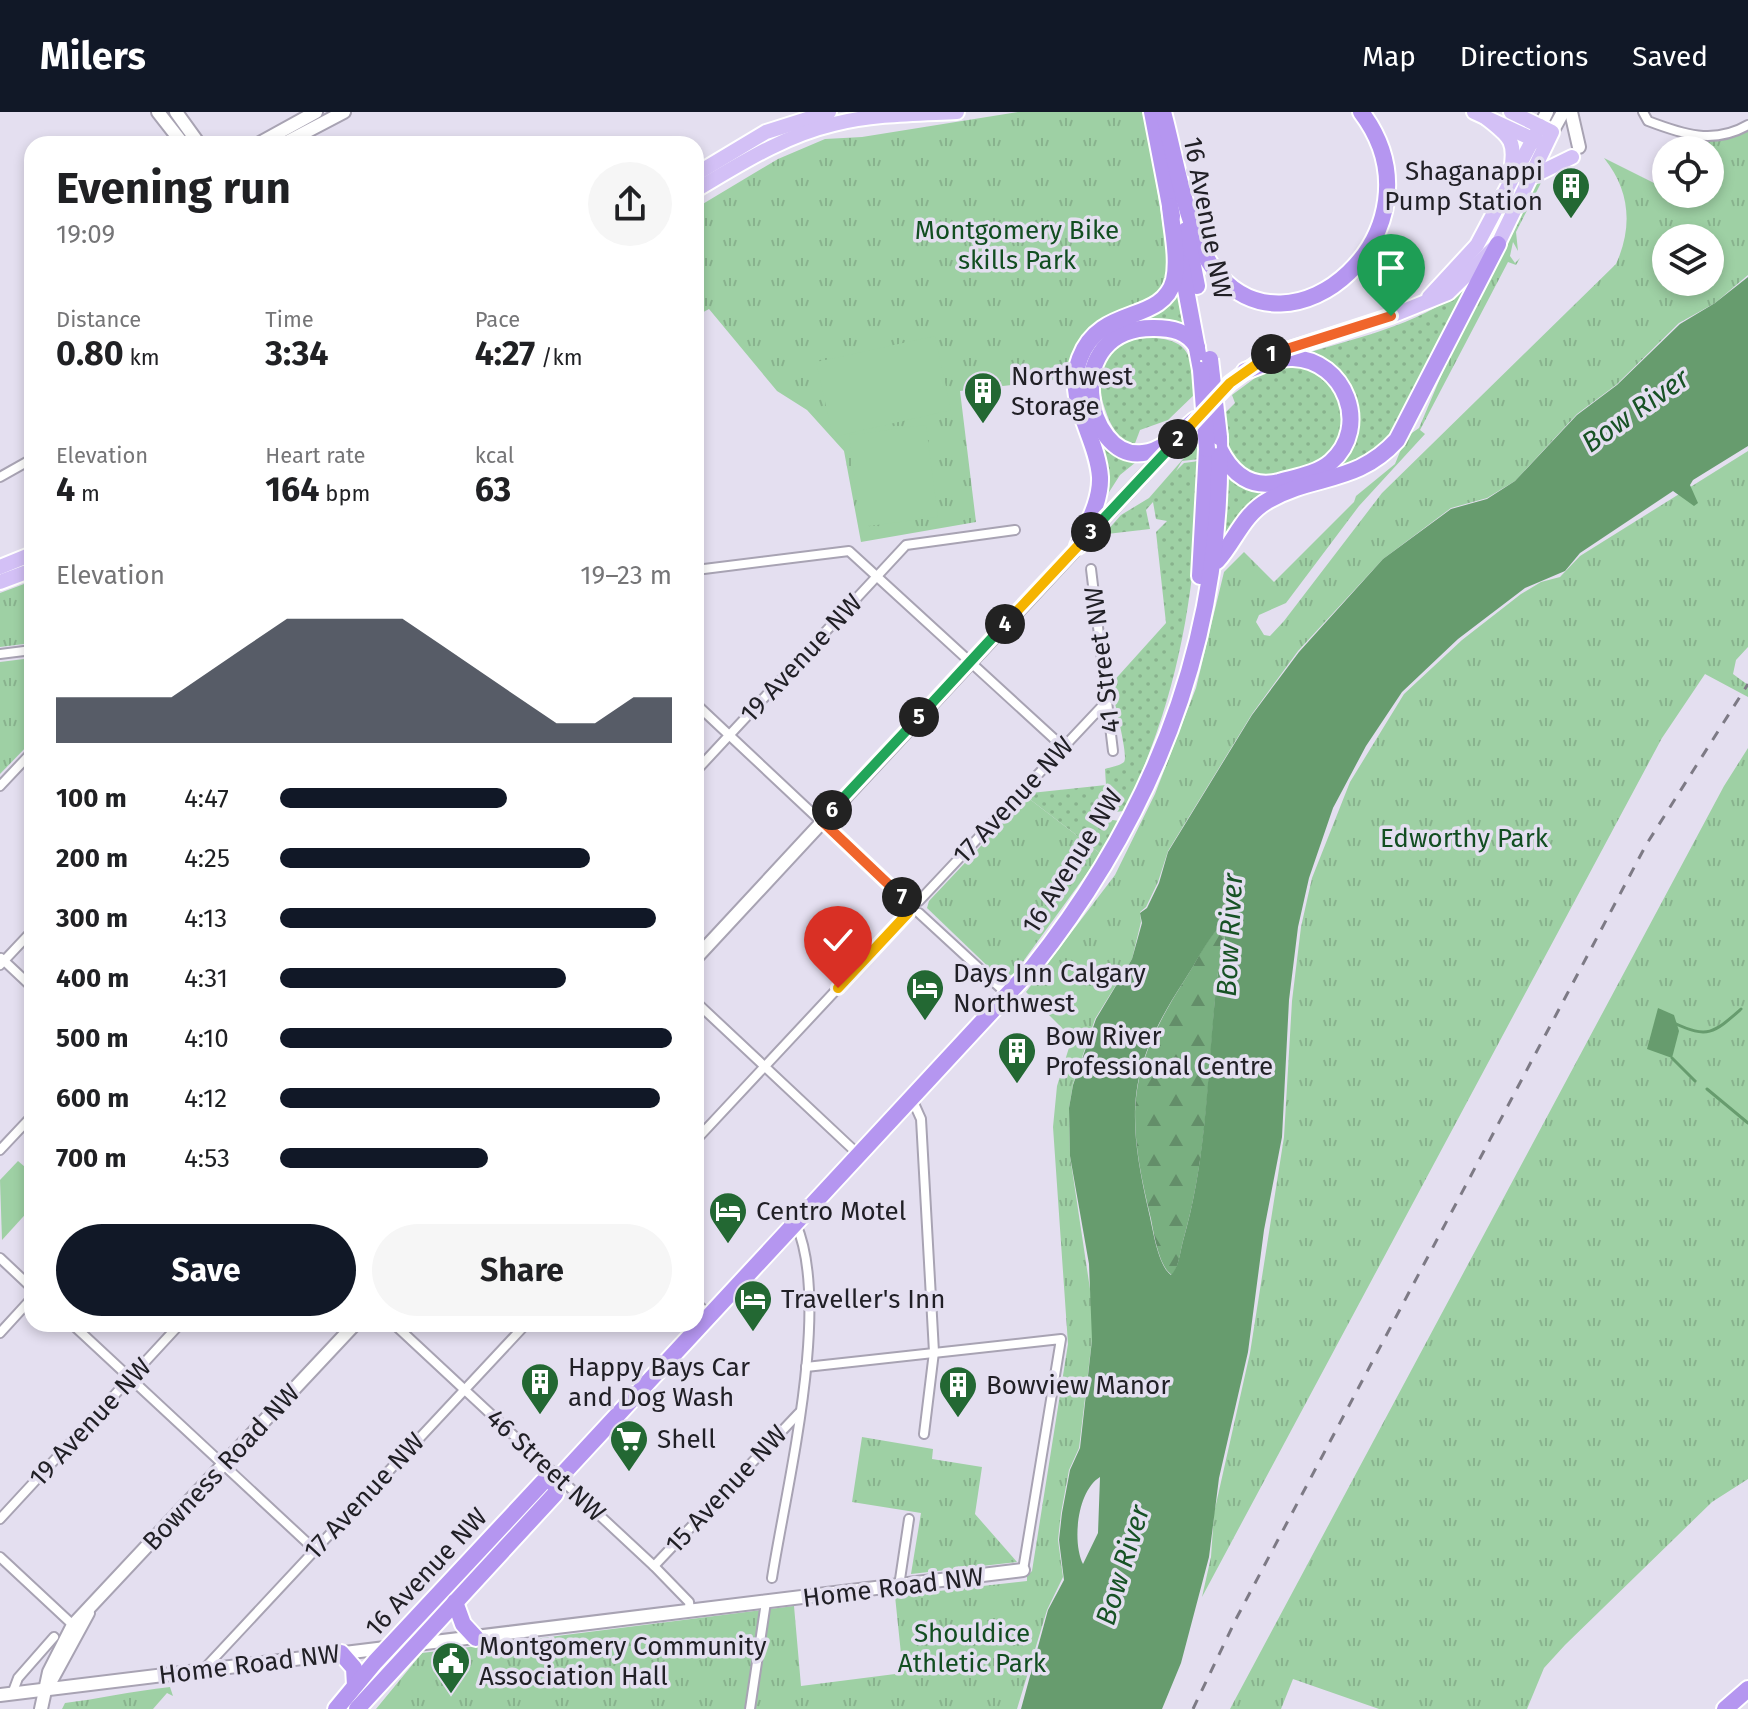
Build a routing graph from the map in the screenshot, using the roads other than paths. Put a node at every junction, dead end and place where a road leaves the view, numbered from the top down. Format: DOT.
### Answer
graph roads {
  1 [pos="158,112"];
  2 [pos="176,112"];
  3 [pos="316,112"];
  4 [pos="344,112"];
  5 [pos="829,112"];
  6 [pos="957,112"];
  7 [pos="1152,112"];
  8 [pos="1163,112"];
  9 [pos="1361,112"];
  10 [pos="1511,112"];
  11 [pos="1547,112"];
  12 [pos="1563,112"];
  13 [pos="1571,112"];
  14 [pos="1643,112"];
  15 [pos="1479,114"];
  16 [pos="1748,125"];
  17 [pos="187,136"];
  18 [pos="191,136"];
  19 [pos="272,136"];
  20 [pos="298,136"];
  21 [pos="1542,136"];
  22 [pos="1576,152"];
  23 [pos="704,169"];
  24 [pos="1529,178"];
  25 [pos="1509,183"];
  26 [pos="704,185"];
  27 [pos="1170,206"];
  28 [pos="1498,244"];
  29 [pos="1420,306"];
  30 [pos="1197,347"];
  31 [pos="1206,364"];
  32 [pos="1245,371"];
  33 [pos="1195,420"];
  34 [pos="1215,444"];
  35 [pos="24,464"];
  36 [pos="0,477"];
  37 [pos="1015,530"];
  38 [pos="1078,546"];
  39 [pos="24,557"];
  40 [pos="1213,565"];
  41 [pos="0,567"];
  42 [pos="704,569"];
  43 [pos="1091,569"];
  44 [pos="24,573"];
  45 [pos="878,575"];
  46 [pos="0,582"];
  47 [pos="24,651"];
  48 [pos="0,654"];
  49 [pos="971,661"];
  50 [pos="1107,701"];
  51 [pos="1175,711"];
  52 [pos="704,712"];
  53 [pos="729,735"];
  54 [pos="1062,746"];
  55 [pos="1113,751"];
  56 [pos="24,760"];
  57 [pos="704,762"];
  58 [pos="0,786"];
  59 [pos="822,821"];
  60 [pos="919,901"];
  61 [pos="907,902"];
  62 [pos="908,913"];
  63 [pos="919,913"];
  64 [pos="24,939"];
  65 [pos="704,949"];
  66 [pos="1,961"];
  67 [pos="24,980"];
  68 [pos="1007,995"];
  69 [pos="704,1010"];
  70 [pos="764,1067"];
  71 [pos="912,1099"];
  72 [pos="24,1124"];
  73 [pos="704,1131"];
  74 [pos="0,1150"];
  75 [pos="860,1155"];
  76 [pos="796,1224"];
  77 [pos="0,1258"];
  78 [pos="24,1280"];
  79 [pos="24,1307"];
  80 [pos="704,1311"];
  81 [pos="710,1317"];
  82 [pos="704,1323"];
  83 [pos="81,1332"];
  84 [pos="173,1332"];
  85 [pos="347,1332"];
  86 [pos="403,1332"];
  87 [pos="518,1332"];
  88 [pos="696,1332"];
  89 [pos="0,1333"];
  90 [pos="934,1352"];
  91 [pos="806,1367"];
  92 [pos="130,1378"];
  93 [pos="464,1389"];
  94 [pos="799,1412"];
  95 [pos="924,1434"];
  96 [pos="222,1465"];
  97 [pos="559,1478"];
  98 [pos="0,1519"];
  99 [pos="909,1519"];
  100 [pos="314,1549"];
  101 [pos="0,1557"];
  102 [pos="654,1566"];
  103 [pos="1023,1570"];
  104 [pos="772,1578"];
  105 [pos="899,1586"];
  106 [pos="455,1602"];
  107 [pos="766,1602"];
  108 [pos="88,1611"];
  109 [pos="690,1611"];
  110 [pos="73,1625"];
  111 [pos="54,1637"];
  112 [pos="476,1638"];
  113 [pos="415,1643"];
  114 [pos="390,1646"];
  115 [pos="341,1653"];
  116 [pos="204,1669"];
  117 [pos="355,1685"];
  118 [pos="1748,1689"];
  119 [pos="45,1690"];
  120 [pos="6,1695"];
  121 [pos="41,1709"];
  122 [pos="336,1709"];
  123 [pos="357,1709"];
  124 [pos="750,1709"];
  125 [pos="1725,1709"];
  1 -- 17 [label="street"];
  2 -- 18 [label="street"];
  3 -- 19 [label="street"];
  4 -- 20 [label="street"];
  5 -- 23 [label="main road"];
  6 -- 26 [label="main road"];
  7 -- 27 [label="highway, 16 Avenue NW"];
  8 -- 9 [label="highway"];
  8 -- 31 [label="highway, 16 Avenue NW"];
  10 -- 21 [label="main road"];
  11 -- 21 [label="street"];
  12 -- 21 [label="street"];
  13 -- 22 [label="street"];
  14 -- 16 [label="street"];
  15 -- 21 [label="main road"];
  15 -- 25 [label="main road"];
  21 -- 24 [label="main road"];
  21 -- 25 [label="main road"];
  22 -- 24 [label="main road"];
  24 -- 28 [label="main road"];
  25 -- 29 [label="main road"];
  27 -- 30 [label="highway, 16 Avenue NW"];
  27 -- 38 [label="highway"];
  28 -- 29 [label="main road"];
  28 -- 40 [label="highway"];
  29 -- 32 [label="main road"];
  30 -- 31 [label="highway, 16 Avenue NW"];
  30 -- 33 [label="highway"];
  31 -- 34 [label="highway, 16 Avenue NW, bridge"];
  32 -- 33 [label="main road"];
  32 -- 34 [label="highway"];
  33 -- 38 [label="street"];
  34 -- 40 [label="highway, 16 Avenue NW"];
  34 -- 51 [label="highway, 16 Avenue NW"];
  35 -- 36 [label="street"];
  37 -- 45 [label="street, 19 Avenue NW"];
  38 -- 49 [label="street"];
  39 -- 41 [label="main road"];
  40 -- 51 [label="highway, 16 Avenue NW"];
  42 -- 45 [label="street"];
  43 -- 50 [label="street, 41 Street NW"];
  44 -- 46 [label="main road"];
  45 -- 49 [label="street"];
  45 -- 53 [label="street, 19 Avenue NW"];
  47 -- 48 [label="street"];
  49 -- 54 [label="street"];
  49 -- 59 [label="street"];
  50 -- 54 [label="street, 17 Avenue NW"];
  50 -- 55 [label="street, 41 Street NW"];
  51 -- 68 [label="highway, 16 Avenue NW"];
  52 -- 53 [label="street"];
  53 -- 57 [label="street, 19 Avenue NW"];
  53 -- 59 [label="street"];
  54 -- 60 [label="street, 17 Avenue NW"];
  56 -- 58 [label="street"];
  59 -- 61 [label="street"];
  59 -- 65 [label="street"];
  60 -- 61 [label="street"];
  60 -- 63 [label="street"];
  61 -- 62 [label="street"];
  62 -- 63 [label="street"];
  62 -- 70 [label="street"];
  63 -- 68 [label="street"];
  64 -- 66 [label="street"];
  66 -- 67 [label="street"];
  68 -- 71 [label="highway, 16 Avenue NW"];
  69 -- 70 [label="street"];
  70 -- 73 [label="street"];
  70 -- 75 [label="street"];
  71 -- 75 [label="highway, 16 Avenue NW"];
  71 -- 90 [label="street"];
  72 -- 74 [label="street"];
  75 -- 76 [label="highway, 16 Avenue NW"];
  76 -- 81 [label="highway, 16 Avenue NW"];
  76 -- 91 [label="street"];
  77 -- 78 [label="street"];
  79 -- 89 [label="street"];
  80 -- 81 [label="street"];
  81 -- 82 [label="highway, 16 Avenue NW"];
  83 -- 92 [label="street"];
  84 -- 92 [label="street, 19 Avenue NW"];
  85 -- 96 [label="street, Bowness Road NW"];
  86 -- 93 [label="street, 46 Street NW"];
  87 -- 93 [label="street, 17 Avenue NW"];
  88 -- 97 [label="highway, 16 Avenue NW"];
  90 -- 91 [label="street"];
  90 -- 95 [label="street"];
  90 -- 103 [label="street"];
  91 -- 94 [label="street"];
  92 -- 96 [label="street"];
  92 -- 98 [label="street, 19 Avenue NW"];
  93 -- 97 [label="street, 46 Street NW"];
  93 -- 100 [label="street, 17 Avenue NW"];
  94 -- 102 [label="street, 15 Avenue NW"];
  94 -- 104 [label="street"];
  96 -- 100 [label="street"];
  96 -- 108 [label="street, Bowness Road NW"];
  97 -- 102 [label="street, 46 Street NW"];
  97 -- 106 [label="highway, 16 Avenue NW"];
  97 -- 114 [label="highway, 16 Avenue NW"];
  99 -- 105 [label="street"];
  100 -- 116 [label="street, 17 Avenue NW"];
  101 -- 110 [label="street"];
  102 -- 109 [label="street, 46 Street NW"];
  103 -- 105 [label="street, Home Road NW"];
  105 -- 107 [label="street, Home Road NW"];
  106 -- 112 [label="highway"];
  106 -- 113 [label="highway, 16 Avenue NW"];
  107 -- 109 [label="street, Home Road NW"];
  107 -- 124 [label="street"];
  108 -- 110 [label="street, Bowness Road NW"];
  108 -- 119 [label="street, Bowness Road NW"];
  109 -- 112 [label="street, Home Road NW"];
  110 -- 119 [label="street, Bowness Road NW"];
  111 -- 120 [label="street"];
  112 -- 113 [label="street, Home Road NW"];
  113 -- 114 [label="street, Home Road NW"];
  113 -- 123 [label="highway, 16 Avenue NW"];
  114 -- 115 [label="street, Home Road NW"];
  114 -- 117 [label="highway, 16 Avenue NW"];
  115 -- 116 [label="street, Home Road NW"];
  115 -- 117 [label="highway"];
  116 -- 119 [label="street, Home Road NW"];
  117 -- 122 [label="highway, 16 Avenue NW"];
  118 -- 125 [label="highway"];
  119 -- 120 [label="street, Home Road NW"];
  119 -- 121 [label="street, Bowness Road NW"];
}
